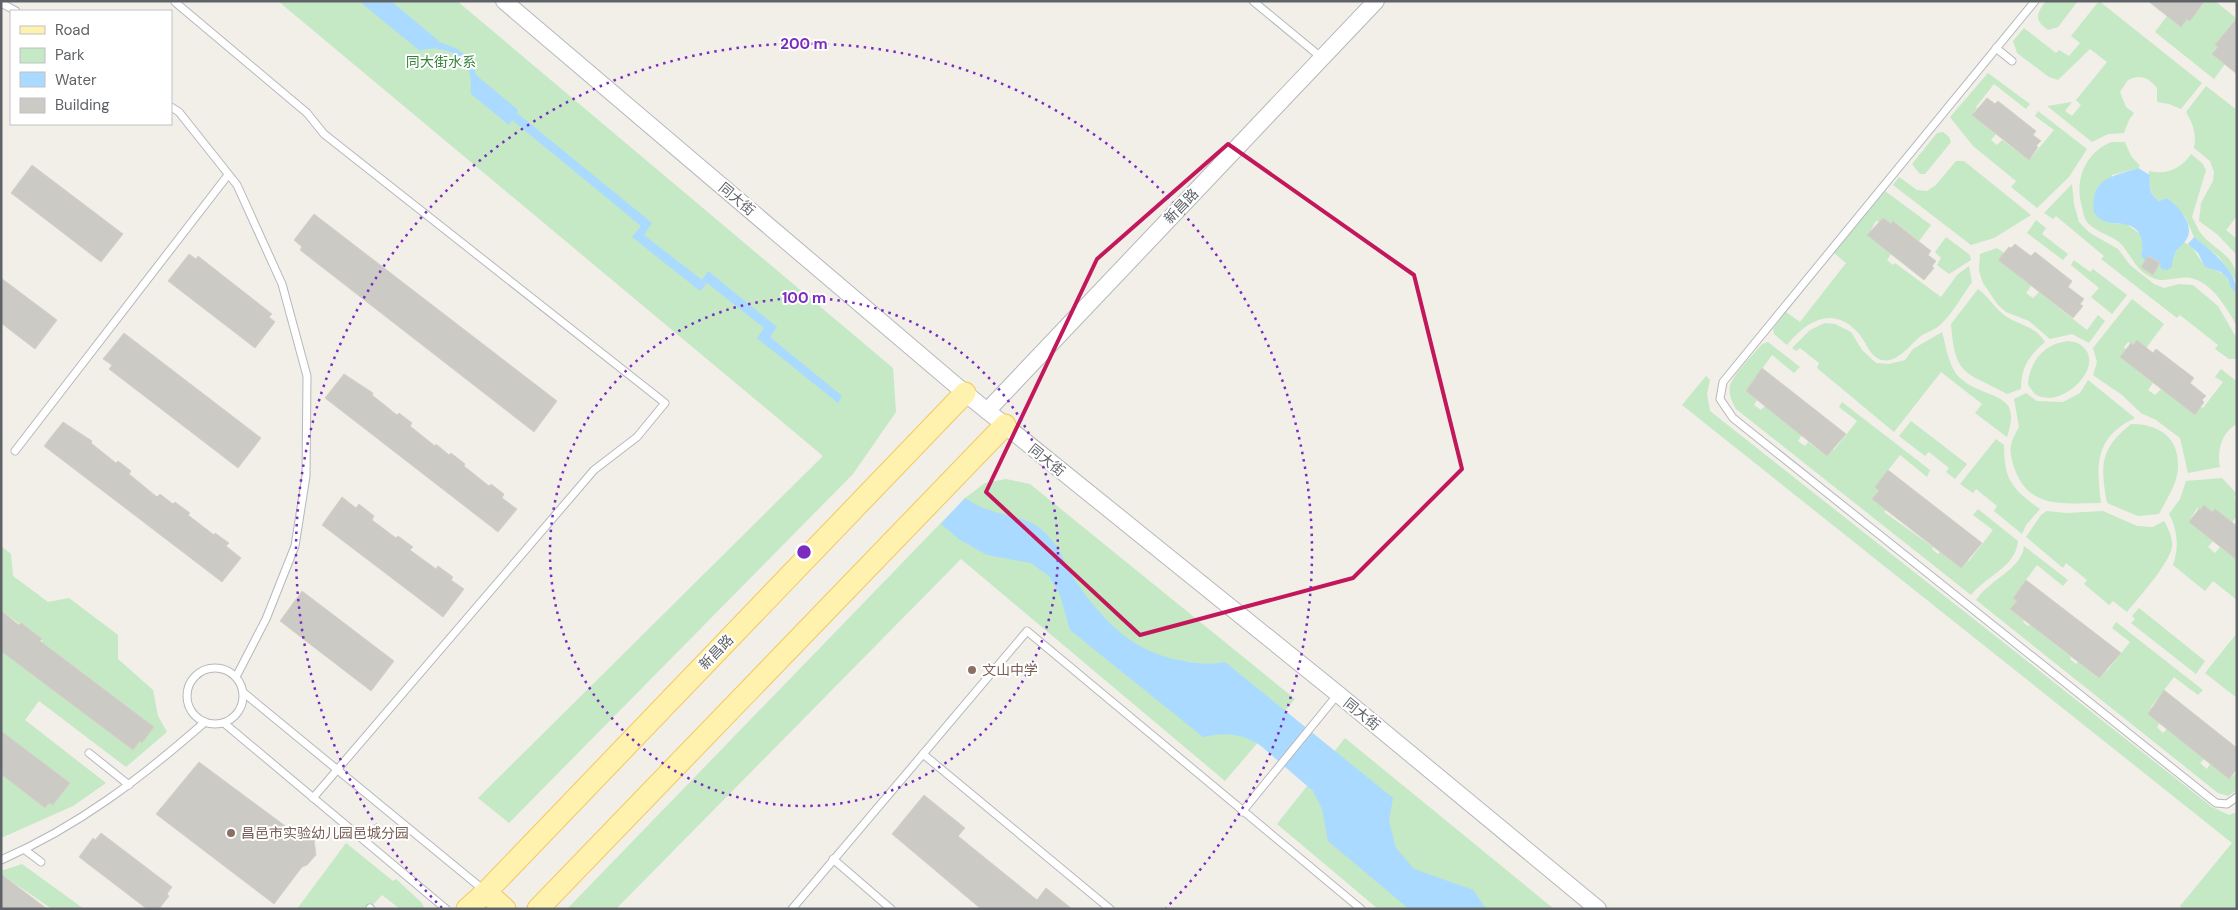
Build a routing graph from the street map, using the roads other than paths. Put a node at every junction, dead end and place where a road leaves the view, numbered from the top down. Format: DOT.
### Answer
graph roads {
  1 [pos="504,1"];
  2 [pos="1253,1"];
  3 [pos="1376,1"];
  4 [pos="2034,1"];
  5 [pos="175,2"];
  6 [pos="1,3"];
  7 [pos="14,10"];
  8 [pos="1996,48"];
  9 [pos="1322,58"];
  10 [pos="2012,61"];
  11 [pos="172,108"];
  12 [pos="228,175"];
  13 [pos="965,393"];
  14 [pos="987,411"];
  15 [pos="1005,426"];
  16 [pos="15,451"];
  17 [pos="236,676"];
  18 [pos="244,693"];
  19 [pos="1338,694"];
  20 [pos="205,722"];
  21 [pos="224,723"];
  22 [pos="88,754"];
  23 [pos="923,754"];
  24 [pos="337,770"];
  25 [pos="129,785"];
  26 [pos="2237,797"];
  27 [pos="313,798"];
  28 [pos="1242,812"];
  29 [pos="25,850"];
  30 [pos="833,859"];
  31 [pos="1,860"];
  32 [pos="41,862"];
  33 [pos="486,892"];
  34 [pos="446,909"];
  35 [pos="467,909"];
  36 [pos="505,909"];
  37 [pos="538,909"];
  38 [pos="792,909"];
  39 [pos="892,909"];
  40 [pos="1110,909"];
  41 [pos="1361,909"];
  42 [pos="1598,909"];
  1 -- 13 [label="street, 同大街"];
  2 -- 9 [label="lane"];
  3 -- 9 [label="street, 新昌路"];
  4 -- 8 [label="lane"];
  5 -- 24 [label="lane"];
  6 -- 7 [label="lane"];
  8 -- 10 [label="lane"];
  8 -- 26 [label="lane"];
  9 -- 14 [label="street, 新昌路"];
  11 -- 12 [label="lane"];
  12 -- 16 [label="lane"];
  12 -- 17 [label="lane"];
  13 -- 14 [label="street, 同大街"];
  13 -- 33 [label="main road, 新昌路"];
  14 -- 15 [label="street, 同大街"];
  15 -- 19 [label="street, 同大街"];
  15 -- 37 [label="main road"];
  17 -- 18 [label="lane"];
  17 -- 20 [label="lane"];
  18 -- 21 [label="lane"];
  18 -- 24 [label="lane"];
  19 -- 28 [label="lane"];
  19 -- 42 [label="street, 同大街"];
  20 -- 21 [label="lane"];
  20 -- 25 [label="lane"];
  21 -- 27 [label="lane"];
  22 -- 25 [label="lane"];
  23 -- 28 [label="lane"];
  23 -- 30 [label="lane"];
  23 -- 40 [label="lane"];
  24 -- 27 [label="lane"];
  24 -- 33 [label="lane"];
  25 -- 29 [label="lane"];
  27 -- 34 [label="lane"];
  28 -- 41 [label="lane"];
  29 -- 31 [label="lane"];
  29 -- 32 [label="lane"];
  30 -- 38 [label="lane"];
  30 -- 39 [label="lane"];
  33 -- 35 [label="main road, 新昌路"];
  33 -- 36 [label="main road"];
}
